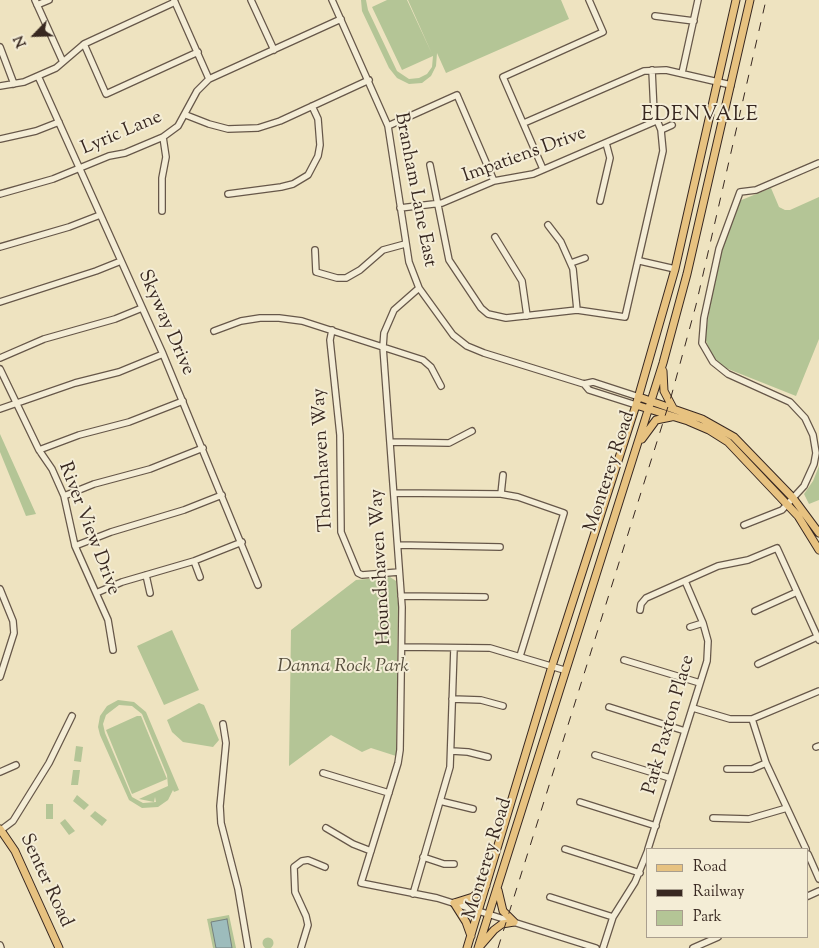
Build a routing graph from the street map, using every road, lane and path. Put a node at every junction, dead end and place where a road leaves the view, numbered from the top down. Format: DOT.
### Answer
graph roads {
  1 [pos="49,0"];
  2 [pos="252,0"];
  3 [pos="332,0"];
  4 [pos="589,0"];
  5 [pos="698,0"];
  6 [pos="736,0"];
  7 [pos="750,0"];
  8 [pos="175,1"];
  9 [pos="36,3"];
  10 [pos="655,16"];
  11 [pos="341,19"];
  12 [pos="694,21"];
  13 [pos="84,44"];
  14 [pos="0,46"];
  15 [pos="274,50"];
  16 [pos="198,52"];
  17 [pos="63,62"];
  18 [pos="652,70"];
  19 [pos="682,73"];
  20 [pos="38,76"];
  21 [pos="209,79"];
  22 [pos="369,80"];
  23 [pos="717,82"];
  24 [pos="14,84"];
  25 [pos="730,84"];
  26 [pos="0,86"];
  27 [pos="312,106"];
  28 [pos="186,114"];
  29 [pos="656,121"];
  30 [pos="59,122"];
  31 [pos="524,123"];
  32 [pos="388,126"];
  33 [pos="672,126"];
  34 [pos="661,130"];
  35 [pos="163,137"];
  36 [pos="0,139"];
  37 [pos="606,143"];
  38 [pos="819,163"];
  39 [pos="430,166"];
  40 [pos="80,168"];
  41 [pos="544,169"];
  42 [pos="494,181"];
  43 [pos="0,194"];
  44 [pos="228,194"];
  45 [pos="600,202"];
  46 [pos="438,204"];
  47 [pos="400,208"];
  48 [pos="162,211"];
  49 [pos="100,215"];
  50 [pos="548,225"];
  51 [pos="495,237"];
  52 [pos="405,244"];
  53 [pos="0,247"];
  54 [pos="315,250"];
  55 [pos="585,258"];
  56 [pos="121,261"];
  57 [pos="640,261"];
  58 [pos="571,263"];
  59 [pos="675,269"];
  60 [pos="419,288"];
  61 [pos="0,302"];
  62 [pos="142,308"];
  63 [pos="577,310"];
  64 [pos="527,316"];
  65 [pos="332,330"];
  66 [pos="214,331"];
  67 [pos="383,346"];
  68 [pos="163,354"];
  69 [pos="0,358"];
  70 [pos="663,363"];
  71 [pos="0,369"];
  72 [pos="584,384"];
  73 [pos="441,386"];
  74 [pos="639,397"];
  75 [pos="183,401"];
  76 [pos="17,404"];
  77 [pos="636,405"];
  78 [pos="650,405"];
  79 [pos="673,408"];
  80 [pos="0,410"];
  81 [pos="674,416"];
  82 [pos="472,431"];
  83 [pos="390,442"];
  84 [pos="637,447"];
  85 [pos="203,448"];
  86 [pos="39,450"];
  87 [pos="818,454"];
  88 [pos="503,475"];
  89 [pos="394,493"];
  90 [pos="501,494"];
  91 [pos="222,495"];
  92 [pos="64,496"];
  93 [pos="793,498"];
  94 [pos="788,504"];
  95 [pos="744,526"];
  96 [pos="819,533"];
  97 [pos="242,542"];
  98 [pos="398,545"];
  99 [pos="75,546"];
  100 [pos="500,547"];
  101 [pos="819,550"];
  102 [pos="194,561"];
  103 [pos="399,572"];
  104 [pos="146,575"];
  105 [pos="200,577"];
  106 [pos="685,581"];
  107 [pos="258,584"];
  108 [pos="0,589"];
  109 [pos="797,592"];
  110 [pos="96,593"];
  111 [pos="150,593"];
  112 [pos="401,596"];
  113 [pos="485,597"];
  114 [pos="640,610"];
  115 [pos="755,610"];
  116 [pos="703,623"];
  117 [pos="690,627"];
  118 [pos="818,638"];
  119 [pos="402,648"];
  120 [pos="454,648"];
  121 [pos="113,650"];
  122 [pos="520,656"];
  123 [pos="624,660"];
  124 [pos="758,664"];
  125 [pos="552,666"];
  126 [pos="564,670"];
  127 [pos="0,677"];
  128 [pos="700,683"];
  129 [pos="819,691"];
  130 [pos="452,699"];
  131 [pos="503,706"];
  132 [pos="609,707"];
  133 [pos="693,708"];
  134 [pos="72,716"];
  135 [pos="752,719"];
  136 [pos="223,724"];
  137 [pos="685,731"];
  138 [pos="452,751"];
  139 [pos="595,755"];
  140 [pos="488,757"];
  141 [pos="766,764"];
  142 [pos="16,765"];
  143 [pos="727,769"];
  144 [pos="0,772"];
  145 [pos="323,773"];
  146 [pos="670,778"];
  147 [pos="389,793"];
  148 [pos="440,801"];
  149 [pos="580,802"];
  150 [pos="787,808"];
  151 [pos="473,810"];
  152 [pos="713,818"];
  153 [pos="656,826"];
  154 [pos="326,828"];
  155 [pos="1,829"];
  156 [pos="649,848"];
  157 [pos="806,848"];
  158 [pos="565,849"];
  159 [pos="371,851"];
  160 [pos="646,856"];
  161 [pos="809,856"];
  162 [pos="423,857"];
  163 [pos="819,859"];
  164 [pos="812,862"];
  165 [pos="454,864"];
  166 [pos="325,867"];
  167 [pos="640,873"];
  168 [pos="819,879"];
  169 [pos="486,886"];
  170 [pos="498,887"];
  171 [pos="413,894"];
  172 [pos="550,897"];
  173 [pos="454,904"];
  174 [pos="479,911"];
  175 [pos="489,914"];
  176 [pos="613,917"];
  177 [pos="514,922"];
  178 [pos="471,936"];
  179 [pos="716,938"];
  180 [pos="699,946"];
  181 [pos="59,948"];
  182 [pos="248,948"];
  183 [pos="301,948"];
  184 [pos="467,948"];
  185 [pos="479,948"];
  186 [pos="596,948"];
  187 [pos="604,948"];
  188 [pos="693,948"];
  1 -- 9 [label="street"];
  2 -- 15 [label="street"];
  3 -- 11 [label="street, Branham Lane East"];
  4 -- 31 [label="street"];
  5 -- 12 [label="street"];
  6 -- 23 [label="main road, Monterey Road"];
  7 -- 25 [label="main road, Monterey Road"];
  8 -- 13 [label="street"];
  8 -- 16 [label="street"];
  9 -- 17 [label="street"];
  10 -- 12 [label="street"];
  11 -- 15 [label="street, Lyric Lane"];
  11 -- 22 [label="street, Branham Lane East"];
  12 -- 19 [label="street"];
  13 -- 16 [label="street"];
  13 -- 17 [label="street"];
  14 -- 24 [label="street"];
  15 -- 21 [label="street, Lyric Lane"];
  16 -- 21 [label="street"];
  17 -- 20 [label="street"];
  18 -- 19 [label="street"];
  18 -- 29 [label="street"];
  18 -- 31 [label="street"];
  19 -- 23 [label="street"];
  20 -- 24 [label="street"];
  20 -- 30 [label="street, Skyway Drive"];
  21 -- 28 [label="street, Lyric Lane"];
  22 -- 27 [label="street"];
  22 -- 32 [label="street, Branham Lane East"];
  23 -- 25 [label="street"];
  23 -- 59 [label="main road, Monterey Road"];
  24 -- 26 [label="street"];
  25 -- 70 [label="main road, Monterey Road"];
  27 -- 28 [label="street"];
  27 -- 44 [label="street"];
  28 -- 35 [label="street, Lyric Lane"];
  29 -- 34 [label="street"];
  29 -- 37 [label="street, Impatiens Drive"];
  30 -- 36 [label="street"];
  30 -- 40 [label="street, Skyway Drive"];
  31 -- 41 [label="street"];
  32 -- 42 [label="street"];
  32 -- 47 [label="street, Branham Lane East"];
  33 -- 34 [label="street"];
  34 -- 57 [label="street"];
  35 -- 40 [label="street, Lyric Lane"];
  35 -- 48 [label="street"];
  37 -- 41 [label="street, Impatiens Drive"];
  37 -- 45 [label="street"];
  38 -- 87 [label="street"];
  39 -- 46 [label="street"];
  40 -- 43 [label="street, Lyric Lane"];
  40 -- 49 [label="street, Skyway Drive"];
  41 -- 42 [label="street, Impatiens Drive"];
  42 -- 46 [label="street, Impatiens Drive"];
  46 -- 47 [label="street, Impatiens Drive"];
  46 -- 64 [label="street"];
  47 -- 52 [label="street, Branham Lane East"];
  49 -- 53 [label="street"];
  49 -- 56 [label="street, Skyway Drive"];
  50 -- 58 [label="street"];
  51 -- 64 [label="street"];
  52 -- 54 [label="street"];
  52 -- 60 [label="street, Branham Lane East"];
  55 -- 58 [label="street"];
  56 -- 61 [label="street"];
  56 -- 62 [label="street, Skyway Drive"];
  57 -- 59 [label="street"];
  57 -- 63 [label="street"];
  58 -- 63 [label="street"];
  59 -- 74 [label="main road, Monterey Road"];
  60 -- 67 [label="street, Houndshaven Way"];
  60 -- 72 [label="street, Branham Lane East"];
  62 -- 68 [label="street, Skyway Drive"];
  62 -- 69 [label="street"];
  63 -- 64 [label="street"];
  65 -- 66 [label="street"];
  65 -- 67 [label="street"];
  65 -- 103 [label="street, Thornhaven Way"];
  67 -- 73 [label="street"];
  67 -- 83 [label="street, Houndshaven Way"];
  68 -- 75 [label="street, Skyway Drive"];
  68 -- 76 [label="street"];
  70 -- 78 [label="main road, Monterey Road"];
  70 -- 79 [label="main road"];
  71 -- 76 [label="street, River View Drive"];
  72 -- 74 [label="street, Branham Lane East"];
  72 -- 77 [label="street, Branham Lane East"];
  74 -- 77 [label="main road, Monterey Road"];
  74 -- 78 [label="main road, Branham Lane East"];
  75 -- 85 [label="street, Skyway Drive"];
  75 -- 86 [label="street"];
  76 -- 80 [label="street"];
  76 -- 86 [label="street, River View Drive"];
  77 -- 78 [label="main road, Branham Lane East"];
  77 -- 125 [label="main road, Monterey Road"];
  78 -- 79 [label="main road, Branham Lane East"];
  78 -- 81 [label="main road, Branham Lane East"];
  78 -- 84 [label="main road, Monterey Road"];
  79 -- 93 [label="main road, Branham Lane East"];
  81 -- 84 [label="main road"];
  81 -- 94 [label="main road, Branham Lane East"];
  82 -- 83 [label="street"];
  83 -- 89 [label="street, Houndshaven Way"];
  84 -- 126 [label="main road, Monterey Road"];
  85 -- 91 [label="street, Skyway Drive"];
  85 -- 92 [label="street"];
  86 -- 92 [label="street, River View Drive"];
  87 -- 93 [label="street"];
  88 -- 90 [label="street"];
  89 -- 90 [label="street"];
  89 -- 98 [label="street, Houndshaven Way"];
  90 -- 122 [label="street"];
  91 -- 97 [label="street, Skyway Drive"];
  91 -- 99 [label="street"];
  92 -- 99 [label="street, River View Drive"];
  93 -- 94 [label="street"];
  93 -- 96 [label="main road, Branham Lane East"];
  94 -- 95 [label="street"];
  94 -- 101 [label="main road, Branham Lane East"];
  97 -- 102 [label="street"];
  97 -- 107 [label="street, Skyway Drive"];
  98 -- 100 [label="street"];
  98 -- 103 [label="street, Houndshaven Way"];
  99 -- 110 [label="street, River View Drive"];
  102 -- 104 [label="street"];
  102 -- 105 [label="street"];
  103 -- 112 [label="street, Houndshaven Way"];
  104 -- 110 [label="street"];
  104 -- 111 [label="street"];
  106 -- 109 [label="street"];
  106 -- 114 [label="street"];
  106 -- 116 [label="street, Park Paxton Place"];
  108 -- 127 [label="street"];
  109 -- 115 [label="street"];
  109 -- 118 [label="street"];
  110 -- 121 [label="street, River View Drive"];
  112 -- 113 [label="street"];
  112 -- 119 [label="street, Houndshaven Way"];
  116 -- 117 [label="street"];
  116 -- 128 [label="street, Park Paxton Place"];
  118 -- 124 [label="street"];
  119 -- 120 [label="street"];
  119 -- 147 [label="street, Houndshaven Way"];
  120 -- 122 [label="street"];
  120 -- 130 [label="street"];
  122 -- 125 [label="street"];
  123 -- 128 [label="street"];
  125 -- 126 [label="street"];
  125 -- 169 [label="main road, Monterey Road"];
  126 -- 170 [label="main road, Monterey Road"];
  128 -- 133 [label="street, Park Paxton Place"];
  129 -- 135 [label="street"];
  130 -- 131 [label="street"];
  130 -- 138 [label="street"];
  132 -- 137 [label="street"];
  133 -- 135 [label="street"];
  133 -- 137 [label="street, Park Paxton Place"];
  134 -- 155 [label="street"];
  135 -- 141 [label="street"];
  136 -- 182 [label="street"];
  137 -- 146 [label="street, Park Paxton Place"];
  138 -- 140 [label="street"];
  138 -- 148 [label="street"];
  139 -- 146 [label="street"];
  141 -- 143 [label="street"];
  141 -- 150 [label="street"];
  142 -- 144 [label="street"];
  145 -- 147 [label="street"];
  146 -- 153 [label="street, Park Paxton Place"];
  147 -- 159 [label="street, Houndshaven Way"];
  148 -- 151 [label="street"];
  148 -- 162 [label="street"];
  149 -- 153 [label="street"];
  150 -- 152 [label="street"];
  150 -- 157 [label="street"];
  153 -- 156 [label="street, Park Paxton Place"];
  154 -- 159 [label="street"];
  155 -- 181 [label="main road, Senter Road"];
  158 -- 167 [label="street"];
  159 -- 171 [label="street, Houndshaven Way"];
  160 -- 167 [label="street, Park Paxton Place"];
  161 -- 164 [label="street"];
  162 -- 165 [label="street"];
  162 -- 171 [label="street"];
  163 -- 164 [label="street"];
  164 -- 168 [label="street"];
  166 -- 183 [label="street"];
  167 -- 176 [label="street, Park Paxton Place"];
  169 -- 173 [label="main road"];
  169 -- 174 [label="main road, Monterey Road"];
  170 -- 175 [label="main road, Monterey Road"];
  170 -- 177 [label="main road"];
  171 -- 173 [label="street"];
  172 -- 176 [label="street"];
  173 -- 174 [label="street"];
  173 -- 178 [label="main road"];
  174 -- 175 [label="street"];
  174 -- 178 [label="main road, Monterey Road"];
  175 -- 177 [label="street"];
  175 -- 185 [label="main road, Monterey Road"];
  176 -- 187 [label="street, Park Paxton Place"];
  177 -- 185 [label="main road"];
  177 -- 186 [label="street"];
  178 -- 184 [label="main road, Monterey Road"];
  179 -- 180 [label="street"];
  180 -- 188 [label="street"];
}
